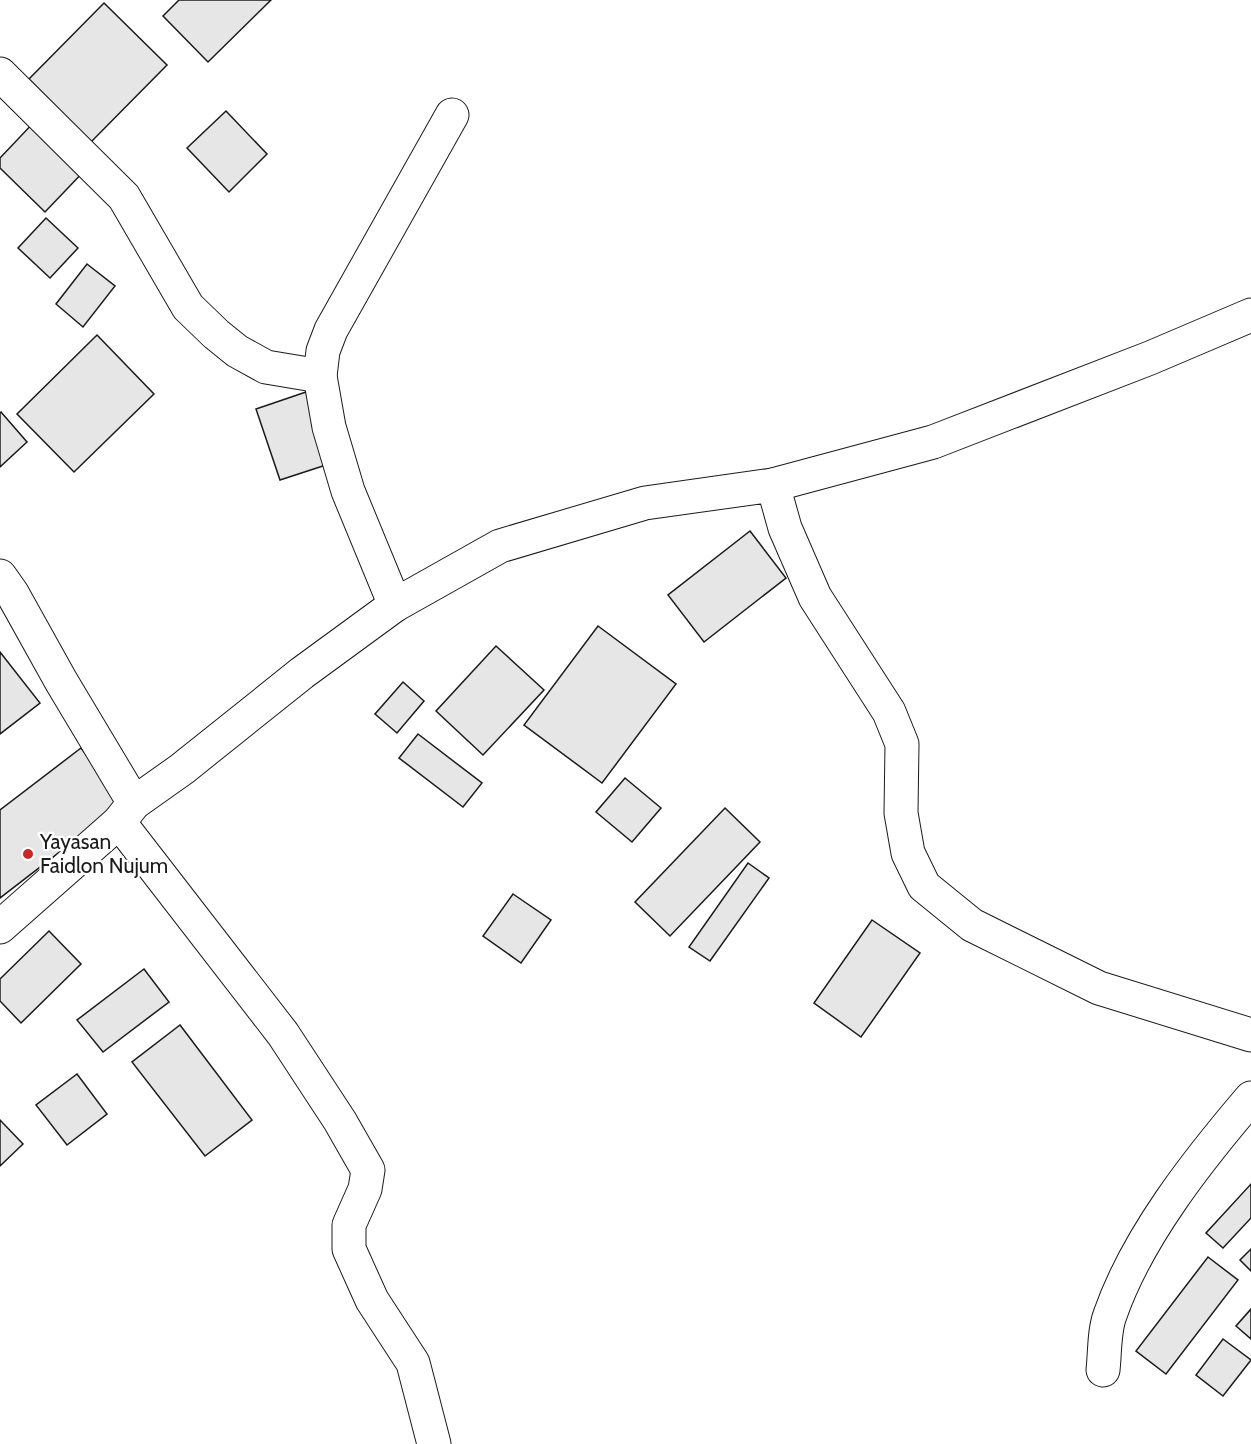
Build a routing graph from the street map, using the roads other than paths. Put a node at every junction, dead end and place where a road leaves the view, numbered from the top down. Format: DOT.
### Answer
graph roads {
  1 [pos="0,74"];
  2 [pos="452,115"];
  3 [pos="1251,315"];
  4 [pos="320,376"];
  5 [pos="773,485"];
  6 [pos="0,576"];
  7 [pos="395,605"];
  8 [pos="126,812"];
  9 [pos="0,927"];
  10 [pos="1251,1035"];
  11 [pos="1251,1098"];
  12 [pos="1103,1370"];
  13 [pos="434,1444"];
  1 -- 4 [label="street"];
  2 -- 4 [label="street"];
  3 -- 5 [label="street"];
  4 -- 7 [label="street"];
  5 -- 7 [label="street"];
  5 -- 10 [label="street"];
  6 -- 8 [label="street"];
  7 -- 8 [label="street"];
  8 -- 9 [label="street"];
  8 -- 13 [label="street"];
  11 -- 12 [label="street"];
}
